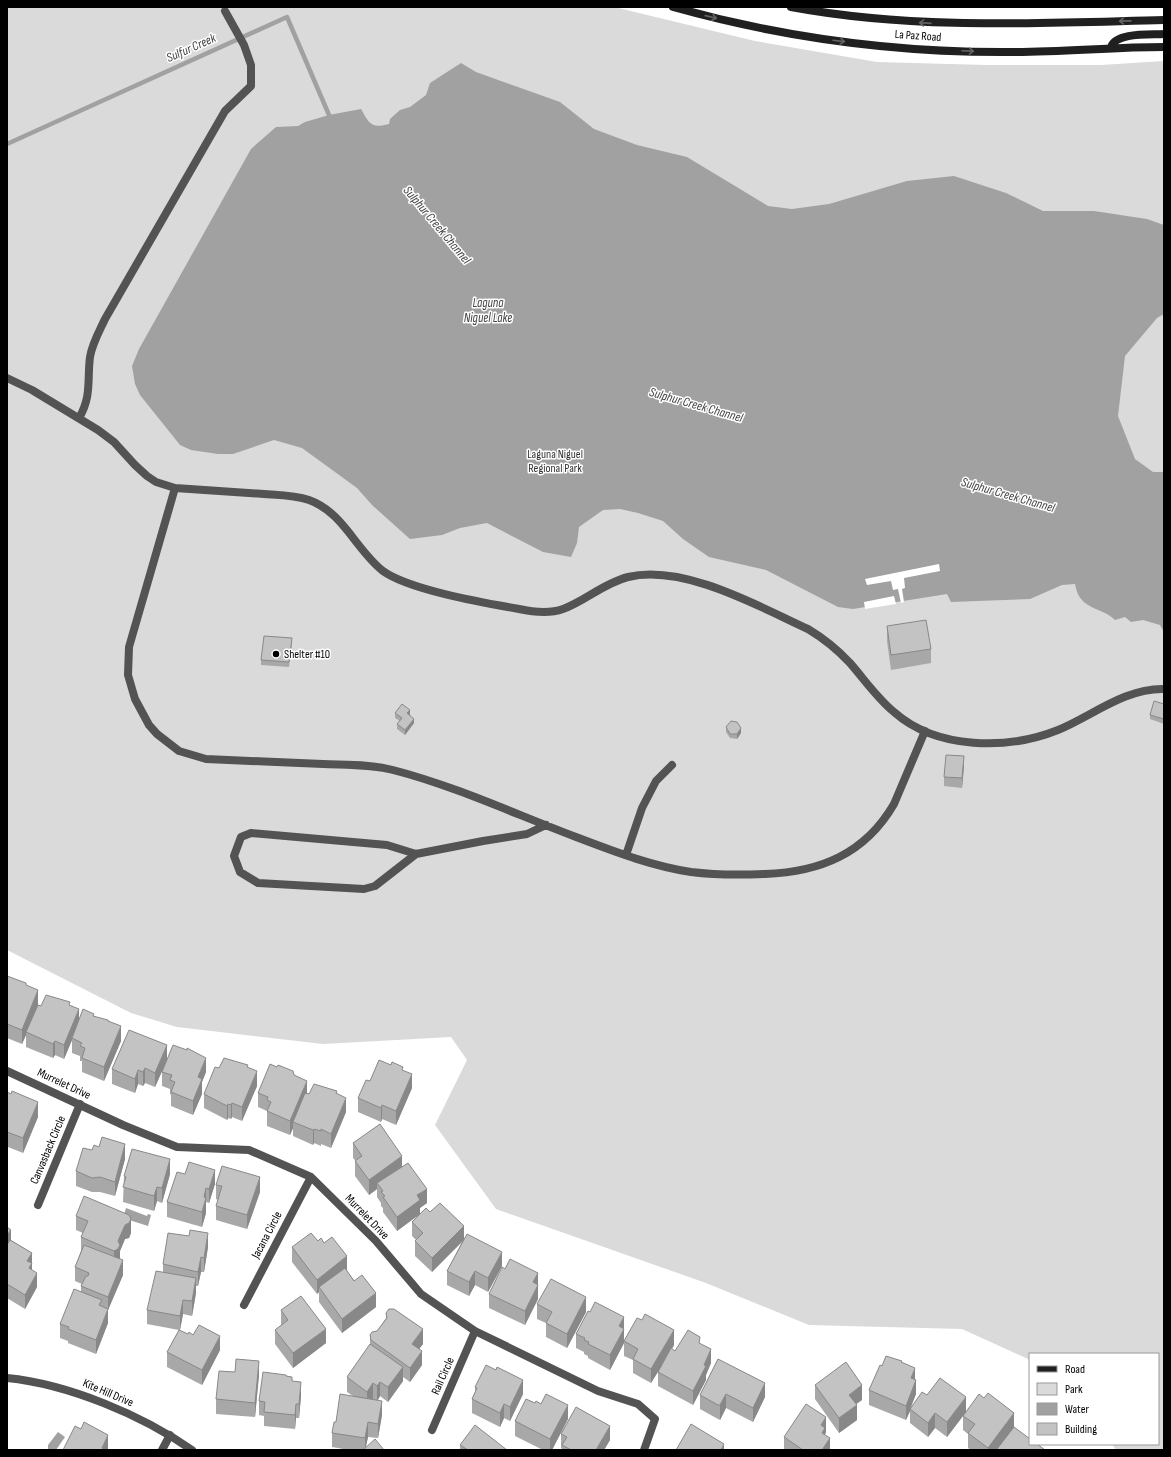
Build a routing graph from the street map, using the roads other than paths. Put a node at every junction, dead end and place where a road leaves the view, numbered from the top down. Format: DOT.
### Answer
graph roads {
  1 [pos="673,7"];
  2 [pos="792,7"];
  3 [pos="225,11"];
  4 [pos="1164,20"];
  5 [pos="1164,34"];
  6 [pos="1112,47"];
  7 [pos="1164,47"];
  8 [pos="7,378"];
  9 [pos="79,418"];
  10 [pos="175,488"];
  11 [pos="1164,689"];
  12 [pos="925,730"];
  13 [pos="672,765"];
  14 [pos="546,825"];
  15 [pos="416,854"];
  16 [pos="626,855"];
  17 [pos="7,1071"];
  18 [pos="80,1104"];
  19 [pos="311,1177"];
  20 [pos="38,1204"];
  21 [pos="244,1305"];
  22 [pos="475,1331"];
  23 [pos="7,1378"];
  24 [pos="432,1430"];
  25 [pos="170,1435"];
  26 [pos="162,1450"];
  27 [pos="192,1450"];
  28 [pos="644,1450"];
  1 -- 6 [label="main road, La Paz Road, one-way"];
  4 -- 2 [label="main road, La Paz Road, one-way"];
  3 -- 9 [label="street"];
  5 -- 6 [label="main road"];
  6 -- 7 [label="main road, La Paz Road"];
  8 -- 9 [label="street"];
  9 -- 10 [label="street"];
  10 -- 12 [label="street"];
  10 -- 14 [label="street"];
  11 -- 12 [label="street"];
  12 -- 16 [label="street"];
  13 -- 16 [label="street"];
  14 -- 15 [label="street"];
  14 -- 16 [label="street"];
  15 -- 15 [label="street"];
  17 -- 18 [label="street, Murrelet Drive"];
  18 -- 19 [label="street, Murrelet Drive"];
  18 -- 20 [label="street, Canvasback Circle"];
  19 -- 21 [label="street, Jacana Circle"];
  19 -- 22 [label="street, Murrelet Drive"];
  22 -- 24 [label="street, Rail Circle"];
  22 -- 28 [label="street, Murrelet Drive"];
  23 -- 25 [label="street, Kite Hill Drive"];
  25 -- 26 [label="street"];
  25 -- 27 [label="street, Kite Hill Drive"];
}
